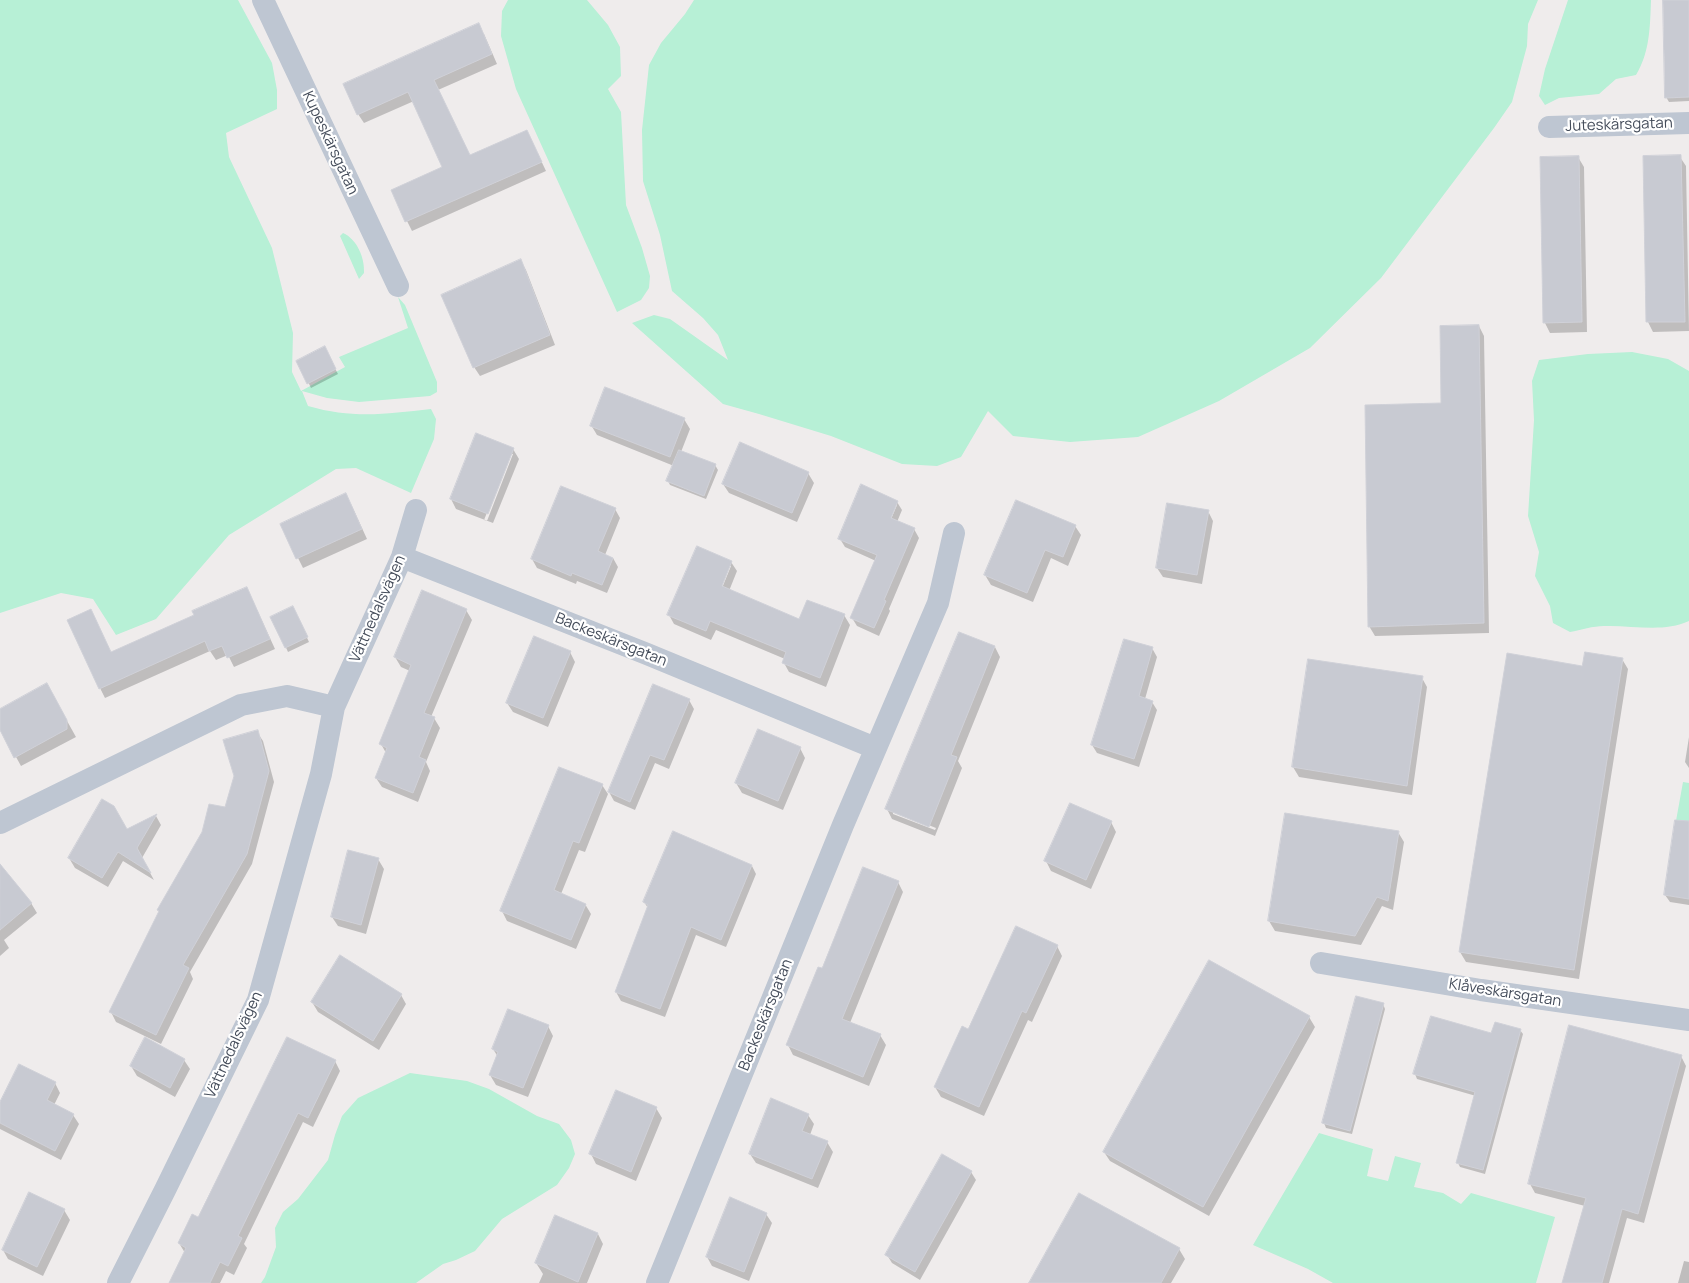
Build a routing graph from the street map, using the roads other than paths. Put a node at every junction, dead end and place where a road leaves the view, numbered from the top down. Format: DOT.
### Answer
graph roads {
  1 [pos="264,0"];
  2 [pos="1689,124"];
  3 [pos="1549,127"];
  4 [pos="398,286"];
  5 [pos="416,510"];
  6 [pos="954,533"];
  7 [pos="402,557"];
  8 [pos="334,707"];
  9 [pos="875,748"];
  10 [pos="0,823"];
  11 [pos="1321,963"];
  12 [pos="1689,1020"];
  13 [pos="118,1283"];
  14 [pos="657,1283"];
  1 -- 4 [label="street, Kupeskärsgatan"];
  2 -- 3 [label="street, Juteskärsgatan"];
  5 -- 7 [label="street, Vättnedalsvägen"];
  6 -- 9 [label="street, Backeskärsgatan"];
  7 -- 8 [label="street, Vättnedalsvägen"];
  7 -- 9 [label="street, Backeskärsgatan"];
  8 -- 10 [label="street"];
  8 -- 13 [label="street, Vättnedalsvägen"];
  9 -- 14 [label="street, Backeskärsgatan"];
  11 -- 12 [label="street, Klåveskärsgatan"];
}
